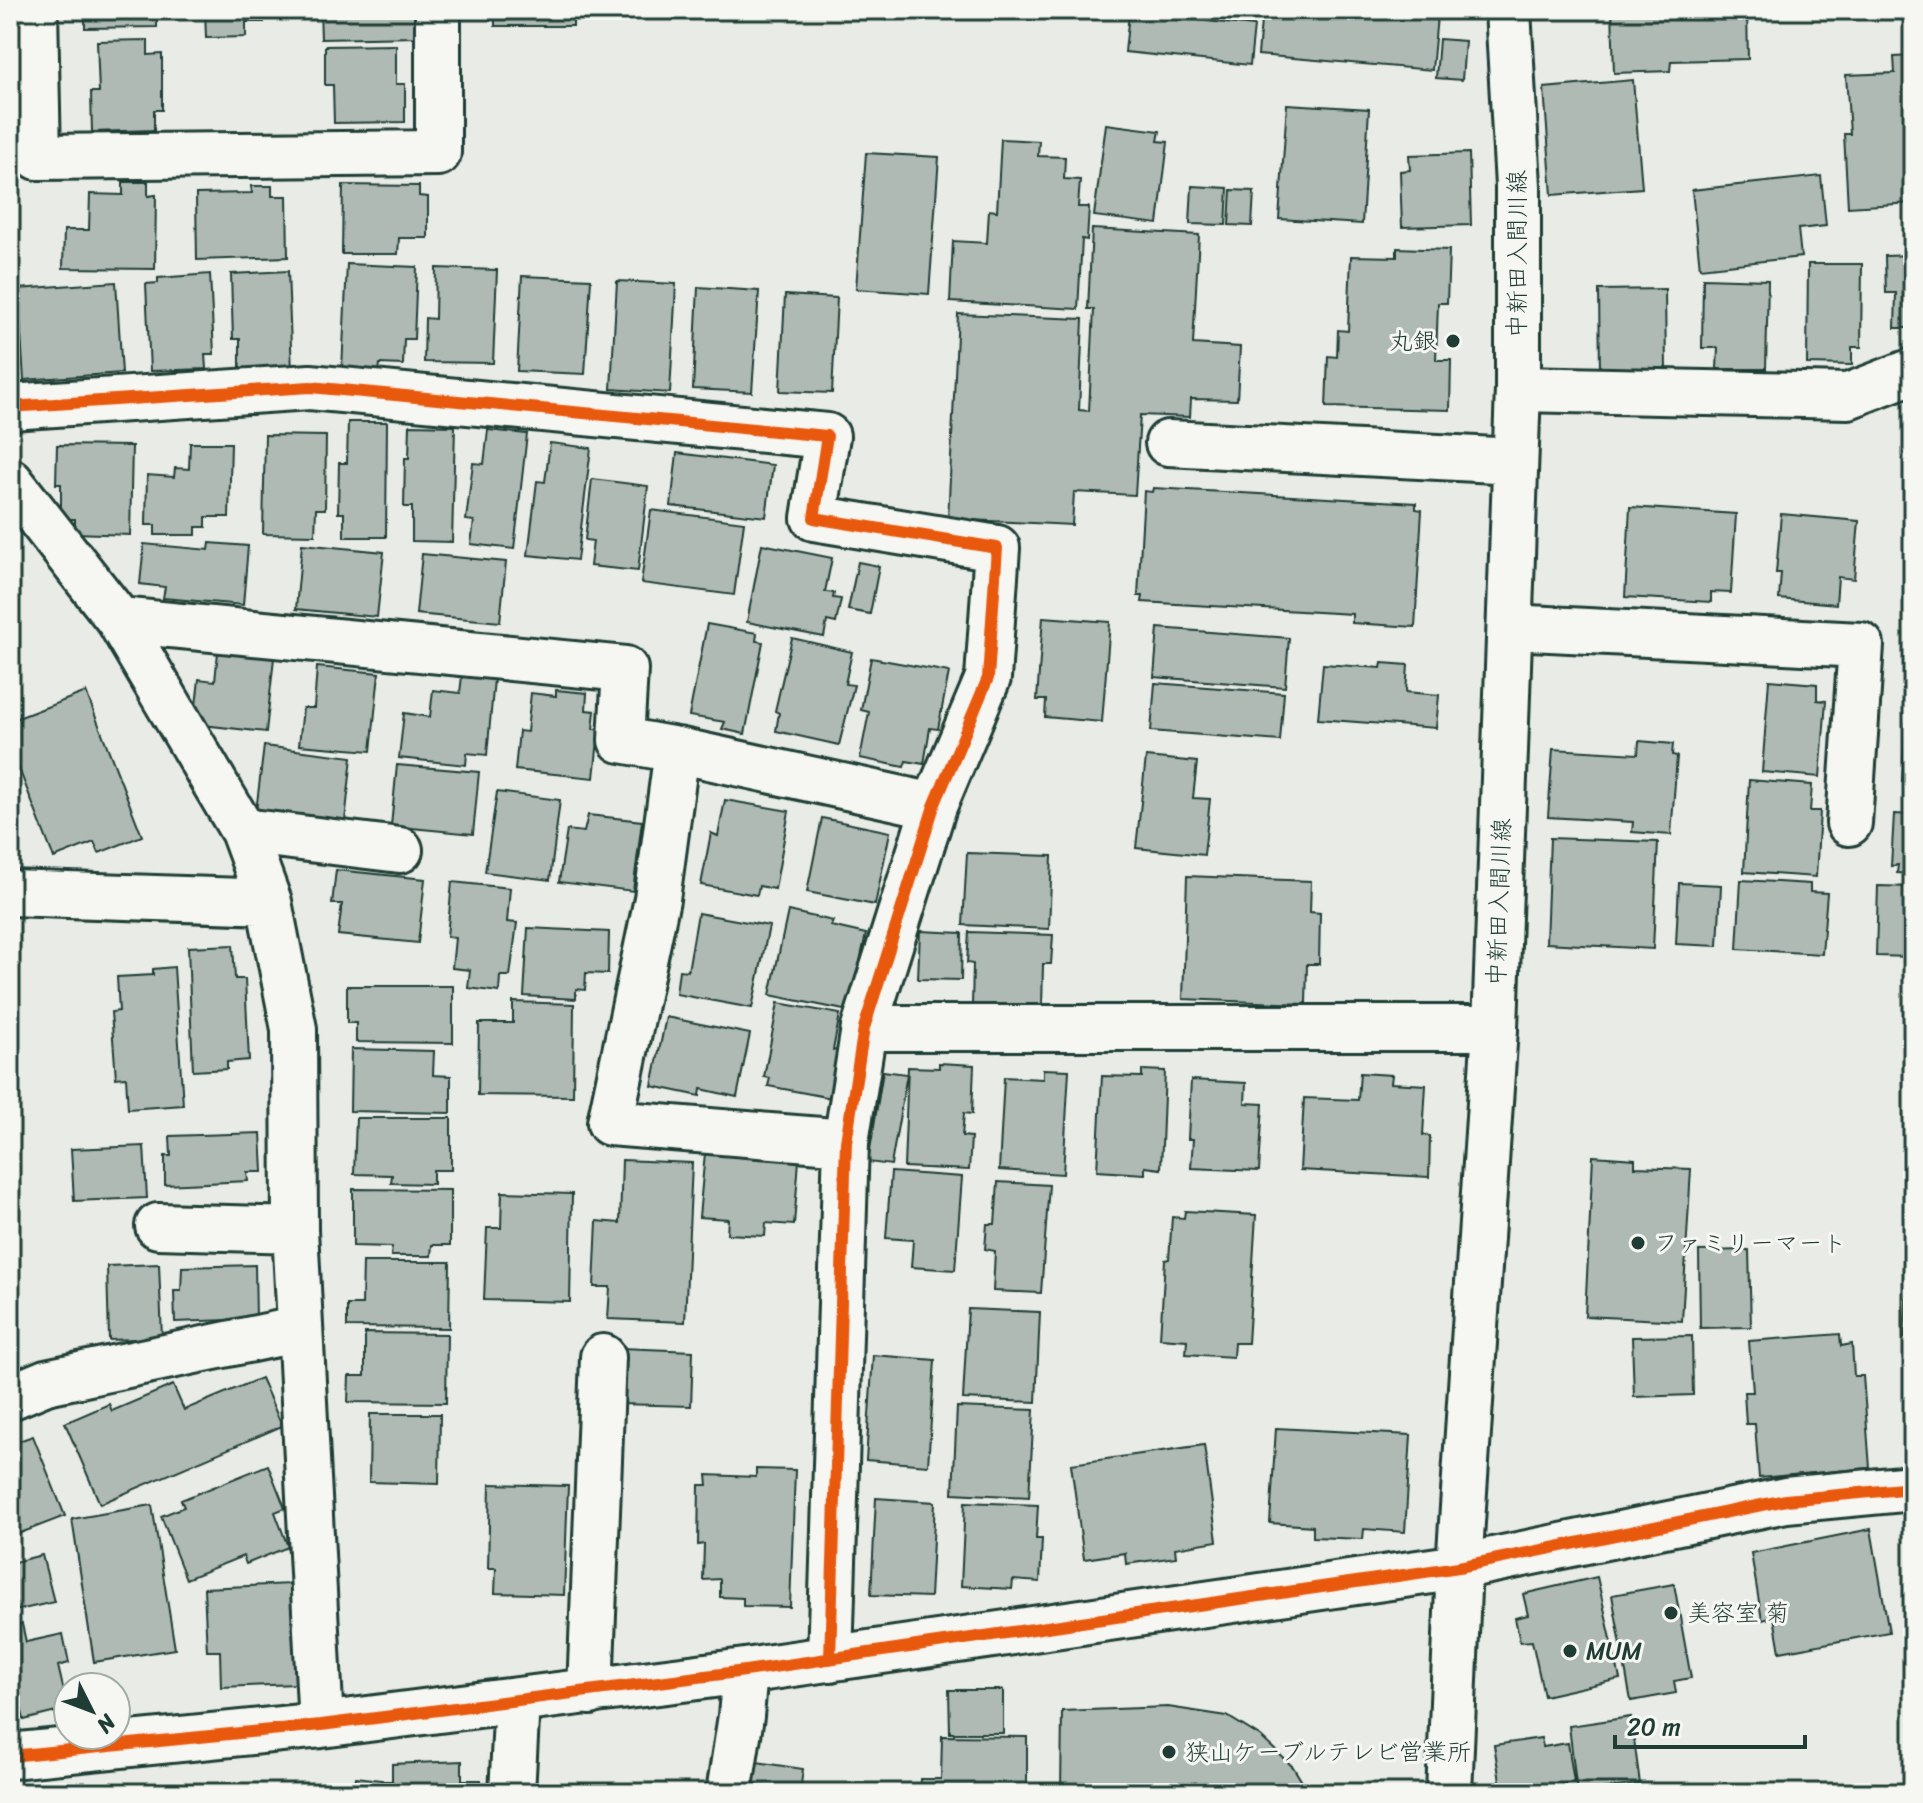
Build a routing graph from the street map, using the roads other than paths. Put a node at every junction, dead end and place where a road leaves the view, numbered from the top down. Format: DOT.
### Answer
graph roads {
  1 [pos="35,10"];
  2 [pos="438,10"];
  3 [pos="1508,10"];
  4 [pos="1913,371"];
  5 [pos="1518,389"];
  6 [pos="10,407"];
  7 [pos="1168,443"];
  8 [pos="1515,461"];
  9 [pos="10,481"];
  10 [pos="119,620"];
  11 [pos="1510,627"];
  12 [pos="677,750"];
  13 [pos="934,806"];
  14 [pos="1849,823"];
  15 [pos="243,831"];
  16 [pos="400,850"];
  17 [pos="10,893"];
  18 [pos="269,902"];
  19 [pos="864,1028"];
  20 [pos="1495,1028"];
  21 [pos="846,1142"];
  22 [pos="158,1226"];
  23 [pos="295,1230"];
  24 [pos="300,1329"];
  25 [pos="603,1357"];
  26 [pos="10,1397"];
  27 [pos="1913,1488"];
  28 [pos="1459,1567"];
  29 [pos="830,1659"];
  30 [pos="745,1671"];
  31 [pos="590,1692"];
  32 [pos="517,1701"];
  33 [pos="321,1725"];
  34 [pos="10,1756"];
  35 [pos="512,1793"];
  36 [pos="729,1793"];
  37 [pos="1449,1793"];
  1 -- 2 [label="street"];
  3 -- 5 [label="street, 中新田入間川線"];
  4 -- 5 [label="street"];
  5 -- 8 [label="street, 中新田入間川線"];
  6 -- 13 [label="street"];
  7 -- 8 [label="street"];
  8 -- 11 [label="street, 中新田入間川線"];
  9 -- 10 [label="street"];
  10 -- 12 [label="street"];
  10 -- 15 [label="street"];
  11 -- 14 [label="street"];
  11 -- 20 [label="street, 中新田入間川線"];
  12 -- 13 [label="street"];
  12 -- 21 [label="street"];
  13 -- 19 [label="street"];
  15 -- 16 [label="street"];
  15 -- 18 [label="street"];
  17 -- 18 [label="street"];
  18 -- 23 [label="street"];
  19 -- 20 [label="street"];
  19 -- 21 [label="street"];
  20 -- 28 [label="street, 中新田入間川線"];
  21 -- 29 [label="street"];
  22 -- 23 [label="street"];
  23 -- 24 [label="street"];
  24 -- 26 [label="street"];
  24 -- 33 [label="street"];
  25 -- 31 [label="street"];
  27 -- 28 [label="street"];
  28 -- 29 [label="street"];
  28 -- 37 [label="street, 中新田入間川線"];
  29 -- 30 [label="street"];
  30 -- 31 [label="street"];
  30 -- 36 [label="street"];
  31 -- 32 [label="street"];
  32 -- 33 [label="street"];
  32 -- 35 [label="street"];
  33 -- 34 [label="street"];
}
